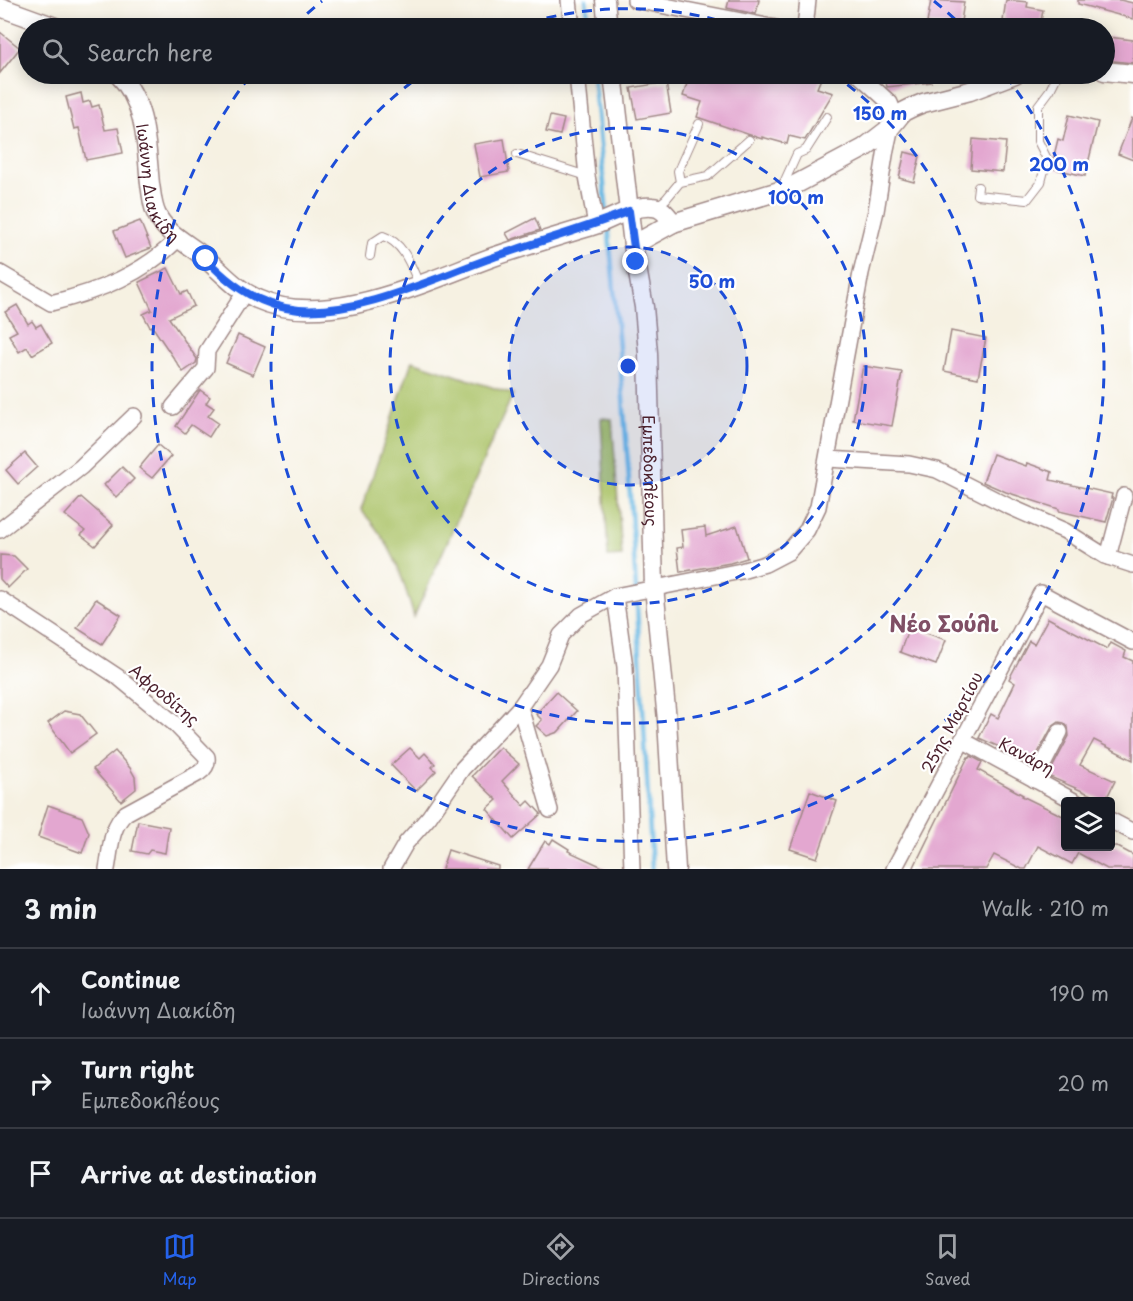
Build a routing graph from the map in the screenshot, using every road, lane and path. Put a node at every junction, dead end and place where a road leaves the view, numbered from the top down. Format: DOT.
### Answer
graph roads {
  1 [pos="569,0"];
  2 [pos="605,0"];
  3 [pos="635,0"];
  4 [pos="808,0"];
  5 [pos="0,7"];
  6 [pos="30,18"];
  7 [pos="571,18"];
  8 [pos="607,18"];
  9 [pos="726,18"];
  10 [pos="806,18"];
  11 [pos="1115,72"];
  12 [pos="1133,74"];
  13 [pos="127,84"];
  14 [pos="578,84"];
  15 [pos="614,84"];
  16 [pos="869,84"];
  17 [pos="989,84"];
  18 [pos="1053,84"];
  19 [pos="827,117"];
  20 [pos="699,124"];
  21 [pos="890,128"];
  22 [pos="748,140"];
  23 [pos="517,154"];
  24 [pos="587,176"];
  25 [pos="680,182"];
  26 [pos="978,187"];
  27 [pos="780,191"];
  28 [pos="656,207"];
  29 [pos="629,211"];
  30 [pos="673,223"];
  31 [pos="596,225"];
  32 [pos="179,238"];
  33 [pos="633,245"];
  34 [pos="370,256"];
  35 [pos="0,273"];
  36 [pos="419,284"];
  37 [pos="245,292"];
  38 [pos="173,407"];
  39 [pos="134,416"];
  40 [pos="828,459"];
  41 [pos="1124,496"];
  42 [pos="0,530"];
  43 [pos="1108,557"];
  44 [pos="1133,565"];
  45 [pos="654,587"];
  46 [pos="621,595"];
  47 [pos="0,599"];
  48 [pos="1133,642"];
  49 [pos="520,707"];
  50 [pos="1060,732"];
  51 [pos="962,740"];
  52 [pos="1035,780"];
  53 [pos="1068,797"];
  54 [pos="550,810"];
  55 [pos="1115,823"];
  56 [pos="1133,832"];
  57 [pos="107,869"];
  58 [pos="391,869"];
  59 [pos="632,869"];
  60 [pos="676,869"];
  61 [pos="894,869"];
  1 -- 7 [label="street"];
  2 -- 8 [label="street"];
  3 -- 9 [label="street"];
  4 -- 10 [label="street"];
  5 -- 6 [label="street"];
  11 -- 12 [label="street"];
  13 -- 32 [label="street, Ιωάννη Διακίδη"];
  14 -- 24 [label="street"];
  15 -- 29 [label="street, Εμπεδοκλέους"];
  16 -- 21 [label="street"];
  17 -- 21 [label="street"];
  18 -- 26 [label="lane"];
  19 -- 27 [label="lane"];
  20 -- 25 [label="lane"];
  21 -- 27 [label="street"];
  21 -- 40 [label="street"];
  22 -- 25 [label="lane"];
  23 -- 24 [label="lane"];
  24 -- 31 [label="street"];
  25 -- 28 [label="lane"];
  27 -- 30 [label="street"];
  28 -- 29 [label="street, Ιωάννη Διακίδη"];
  28 -- 30 [label="street"];
  29 -- 31 [label="street, Ιωάννη Διακίδη"];
  29 -- 33 [label="street, Εμπεδοκλέους"];
  30 -- 33 [label="street"];
  31 -- 36 [label="street, Ιωάννη Διακίδη"];
  32 -- 35 [label="street"];
  32 -- 37 [label="street, Ιωάννη Διακίδη"];
  33 -- 45 [label="street, Εμπεδοκλέους"];
  34 -- 36 [label="lane"];
  36 -- 37 [label="street, Ιωάννη Διακίδη"];
  37 -- 38 [label="street"];
  39 -- 42 [label="street"];
  40 -- 43 [label="street"];
  40 -- 45 [label="street"];
  41 -- 43 [label="street"];
  43 -- 44 [label="street"];
  45 -- 46 [label="street"];
  45 -- 60 [label="street, Εμπεδοκλέους"];
  46 -- 49 [label="street"];
  46 -- 59 [label="street"];
  47 -- 57 [label="street, Αφροδίτης"];
  48 -- 51 [label="street, 25ης Μαρτίου"];
  49 -- 54 [label="street"];
  49 -- 58 [label="street"];
  50 -- 52 [label="street"];
  51 -- 52 [label="street, Κανάρη"];
  51 -- 61 [label="street, 25ης Μαρτίου"];
  52 -- 53 [label="street, Κανάρη"];
  55 -- 56 [label="street"];
}
